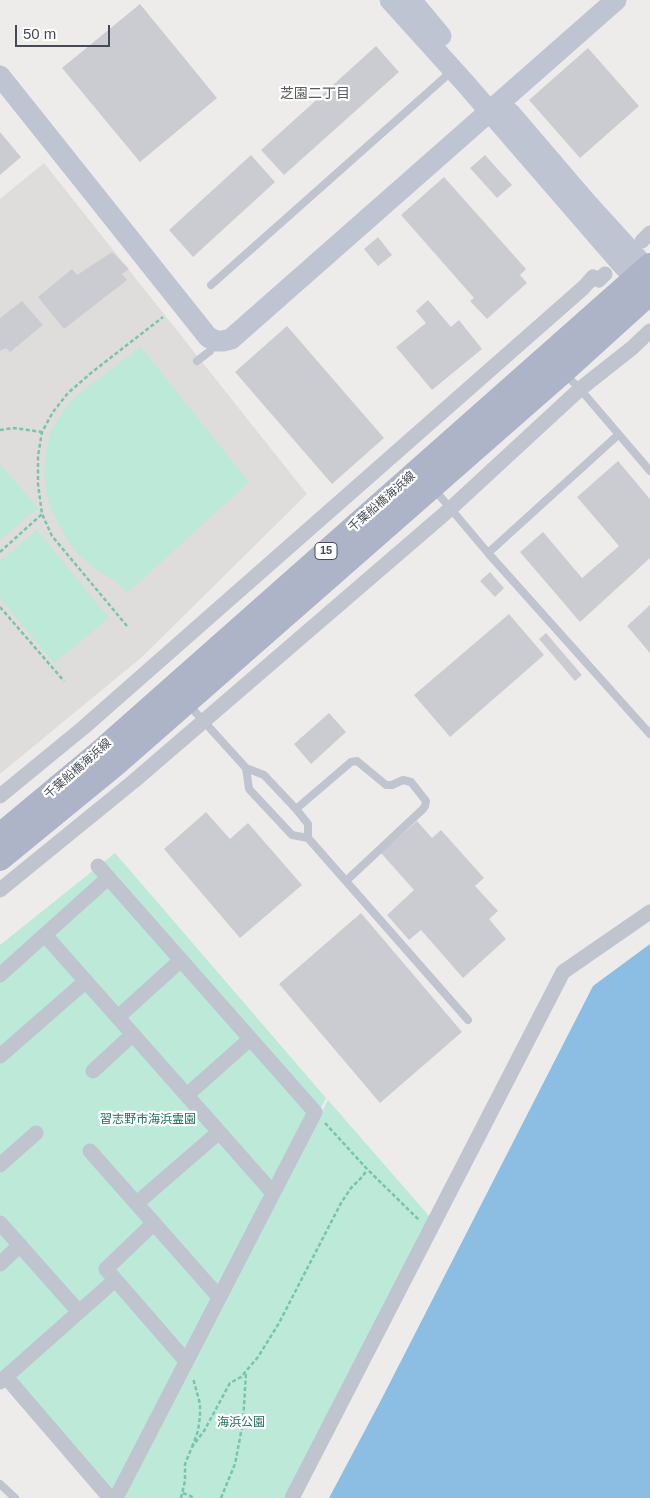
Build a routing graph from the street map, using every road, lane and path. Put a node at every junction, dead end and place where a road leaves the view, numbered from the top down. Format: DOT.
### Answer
graph roads {
  1 [pos="390,0"];
  2 [pos="411,0"];
  3 [pos="616,0"];
  4 [pos="454,70"];
  5 [pos="0,76"];
  6 [pos="495,107"];
  7 [pos="605,274"];
  8 [pos="647,278"];
  9 [pos="211,285"];
  10 [pos="163,317"];
  11 [pos="650,332"];
  12 [pos="210,351"];
  13 [pos="197,361"];
  14 [pos="563,372"];
  15 [pos="580,389"];
  16 [pos="0,430"];
  17 [pos="42,432"];
  18 [pos="618,434"];
  19 [pos="650,471"];
  20 [pos="432,487"];
  21 [pos="450,509"];
  22 [pos="42,514"];
  23 [pos="0,552"];
  24 [pos="488,553"];
  25 [pos="0,607"];
  26 [pos="127,626"];
  27 [pos="64,682"];
  28 [pos="186,702"];
  29 [pos="203,720"];
  30 [pos="650,734"];
  31 [pos="246,768"];
  32 [pos="0,796"];
  33 [pos="296,809"];
  34 [pos="0,835"];
  35 [pos="308,838"];
  36 [pos="0,860"];
  37 [pos="98,866"];
  38 [pos="108,878"];
  39 [pos="346,881"];
  40 [pos="0,890"];
  41 [pos="650,912"];
  42 [pos="45,935"];
  43 [pos="181,960"];
  44 [pos="0,975"];
  45 [pos="86,981"];
  46 [pos="118,1017"];
  47 [pos="468,1020"];
  48 [pos="133,1034"];
  49 [pos="250,1039"];
  50 [pos="0,1056"];
  51 [pos="93,1071"];
  52 [pos="187,1095"];
  53 [pos="323,1120"];
  54 [pos="219,1132"];
  55 [pos="36,1133"];
  56 [pos="90,1151"];
  57 [pos="0,1165"];
  58 [pos="367,1169"];
  59 [pos="273,1193"];
  60 [pos="137,1203"];
  61 [pos="0,1223"];
  62 [pos="154,1223"];
  63 [pos="430,1231"];
  64 [pos="20,1245"];
  65 [pos="0,1264"];
  66 [pos="115,1280"];
  67 [pos="220,1297"];
  68 [pos="79,1312"];
  69 [pos="188,1367"];
  70 [pos="246,1372"];
  71 [pos="3,1379"];
  72 [pos="192,1447"];
  73 [pos="0,1484"];
  74 [pos="183,1493"];
  75 [pos="15,1498"];
  76 [pos="110,1498"];
  77 [pos="116,1498"];
  78 [pos="181,1498"];
  79 [pos="195,1498"];
  80 [pos="221,1498"];
  81 [pos="292,1498"];
  1 -- 4 [label="street"];
  2 -- 6 [label="street"];
  3 -- 6 [label="street"];
  4 -- 6 [label="street"];
  4 -- 9 [label="lane"];
  5 -- 6 [label="street"];
  6 -- 8 [label="street"];
  7 -- 32 [label="street"];
  8 -- 14 [label="main road, 千葉船橋海浜線 / 15"];
  8 -- 34 [label="main road, 千葉船橋海浜線 / 15"];
  10 -- 17 [label="path"];
  11 -- 15 [label="street"];
  12 -- 13 [label="lane"];
  14 -- 15 [label="lane"];
  14 -- 20 [label="main road, 千葉船橋海浜線 / 15"];
  15 -- 18 [label="lane"];
  15 -- 21 [label="street"];
  16 -- 17 [label="path"];
  17 -- 22 [label="path"];
  18 -- 19 [label="lane"];
  18 -- 24 [label="lane"];
  20 -- 21 [label="lane"];
  20 -- 28 [label="main road, 千葉船橋海浜線 / 15"];
  21 -- 24 [label="lane"];
  21 -- 29 [label="street"];
  22 -- 23 [label="path"];
  22 -- 26 [label="path"];
  24 -- 30 [label="lane"];
  25 -- 27 [label="path"];
  28 -- 29 [label="lane"];
  28 -- 36 [label="main road, 千葉船橋海浜線 / 15"];
  29 -- 31 [label="lane"];
  29 -- 40 [label="street"];
  31 -- 33 [label="lane"];
  31 -- 35 [label="lane"];
  33 -- 35 [label="lane"];
  33 -- 39 [label="lane"];
  35 -- 39 [label="lane"];
  37 -- 38 [label="street"];
  38 -- 42 [label="street"];
  38 -- 43 [label="street"];
  39 -- 47 [label="lane"];
  41 -- 63 [label="street"];
  42 -- 44 [label="street"];
  42 -- 45 [label="street"];
  43 -- 46 [label="street"];
  43 -- 49 [label="street"];
  45 -- 46 [label="street"];
  45 -- 50 [label="street"];
  46 -- 48 [label="street"];
  48 -- 51 [label="street"];
  48 -- 52 [label="street"];
  49 -- 52 [label="street"];
  49 -- 59 [label="street"];
  52 -- 54 [label="street"];
  53 -- 58 [label="path"];
  54 -- 59 [label="street"];
  54 -- 60 [label="street"];
  55 -- 57 [label="street"];
  56 -- 60 [label="street"];
  58 -- 63 [label="path"];
  58 -- 70 [label="path"];
  59 -- 67 [label="street"];
  60 -- 62 [label="street"];
  61 -- 64 [label="street"];
  62 -- 66 [label="street"];
  62 -- 67 [label="street"];
  63 -- 81 [label="street"];
  64 -- 65 [label="street"];
  64 -- 68 [label="street"];
  66 -- 68 [label="street"];
  66 -- 69 [label="street"];
  67 -- 69 [label="street"];
  68 -- 71 [label="street"];
  69 -- 72 [label="path"];
  69 -- 77 [label="street"];
  70 -- 72 [label="path"];
  70 -- 80 [label="path"];
  71 -- 76 [label="street"];
  72 -- 74 [label="path"];
  73 -- 75 [label="lane"];
  74 -- 78 [label="path"];
  74 -- 79 [label="path"];
}
